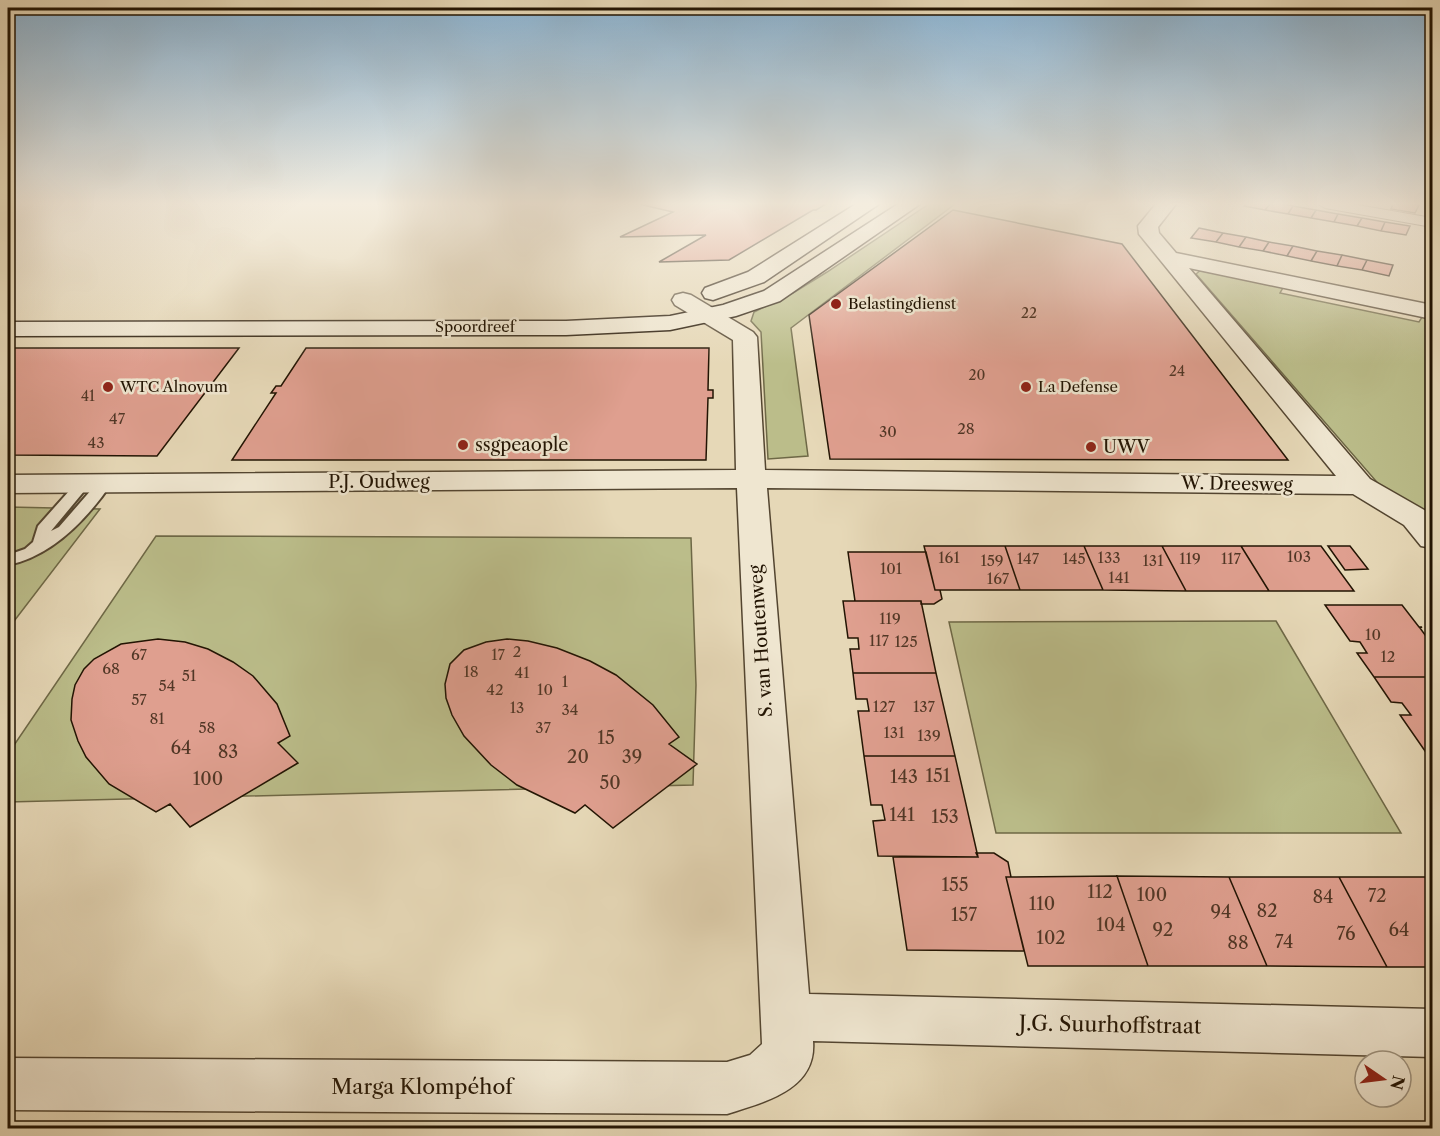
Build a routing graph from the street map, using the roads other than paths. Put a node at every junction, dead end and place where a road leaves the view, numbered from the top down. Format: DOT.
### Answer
graph roads {
  1 [pos="787,257"];
  2 [pos="831,257"];
  3 [pos="1170,258"];
  4 [pos="683,300"];
  5 [pos="8,310"];
  6 [pos="1432,312"];
  7 [pos="708,315"];
  8 [pos="8,329"];
  9 [pos="751,479"];
  10 [pos="8,484"];
  11 [pos="94,484"];
  12 [pos="1359,485"];
  13 [pos="1432,539"];
  14 [pos="8,560"];
  15 [pos="787,1017"];
  16 [pos="1432,1033"];
  17 [pos="8,1084"];
  1 -- 4 [label="street, Spoordreef"];
  2 -- 7 [label="street, Spoordreef"];
  3 -- 6 [label="street"];
  3 -- 12 [label="street"];
  4 -- 5 [label="street, Spoordreef"];
  4 -- 7 [label="street, S. van Houtenweg"];
  7 -- 8 [label="street, Spoordreef"];
  7 -- 9 [label="street, S. van Houtenweg"];
  9 -- 11 [label="street, P.J. Oudweg"];
  9 -- 12 [label="street, W. Dreesweg"];
  9 -- 15 [label="street, S. van Houtenweg"];
  10 -- 11 [label="street, P.J. Oudweg"];
  11 -- 14 [label="lane"];
  12 -- 13 [label="street"];
  15 -- 16 [label="street, J.G. Suurhoffstraat"];
  15 -- 17 [label="street, Marga Klompéhof"];
}
